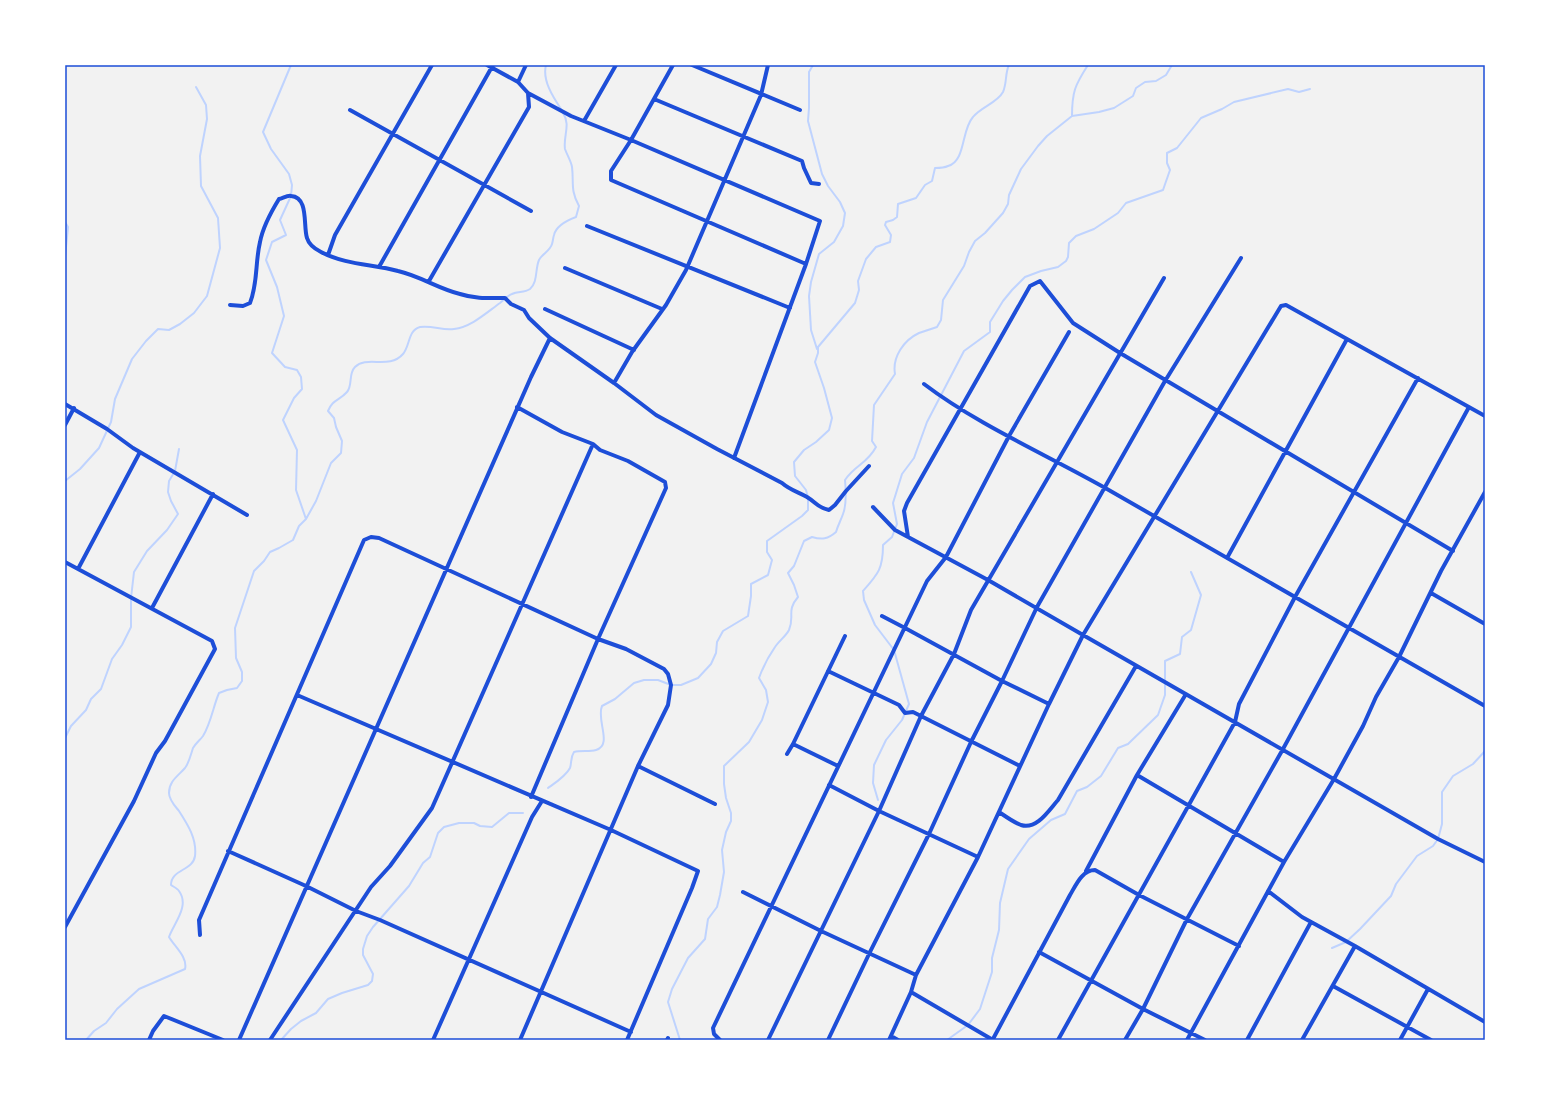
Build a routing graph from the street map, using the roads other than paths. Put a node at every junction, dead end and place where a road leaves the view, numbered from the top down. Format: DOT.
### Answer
graph roads {
  1 [pos="432,65"];
  2 [pos="486,65"];
  3 [pos="526,65"];
  4 [pos="616,65"];
  5 [pos="673,65"];
  6 [pos="692,65"];
  7 [pos="768,65"];
  8 [pos="492,66"];
  9 [pos="518,82"];
  10 [pos="528,93"];
  11 [pos="761,94"];
  12 [pos="654,99"];
  13 [pos="350,110"];
  14 [pos="800,110"];
  15 [pos="584,121"];
  16 [pos="392,134"];
  17 [pos="743,136"];
  18 [pos="631,140"];
  19 [pos="440,160"];
  20 [pos="724,180"];
  21 [pos="819,184"];
  22 [pos="485,185"];
  23 [pos="531,211"];
  24 [pos="706,222"];
  25 [pos="587,226"];
  26 [pos="328,255"];
  27 [pos="1241,258"];
  28 [pos="806,264"];
  29 [pos="687,266"];
  30 [pos="379,267"];
  31 [pos="565,268"];
  32 [pos="1164,278"];
  33 [pos="429,282"];
  34 [pos="230,304"];
  35 [pos="790,308"];
  36 [pos="545,309"];
  37 [pos="662,309"];
  38 [pos="1068,332"];
  39 [pos="550,338"];
  40 [pos="1347,339"];
  41 [pos="634,350"];
  42 [pos="1120,353"];
  43 [pos="1418,378"];
  44 [pos="1165,381"];
  45 [pos="614,383"];
  46 [pos="924,384"];
  47 [pos="65,404"];
  48 [pos="517,407"];
  49 [pos="1469,407"];
  50 [pos="74,408"];
  51 [pos="960,408"];
  52 [pos="1217,412"];
  53 [pos="1485,416"];
  54 [pos="65,425"];
  55 [pos="1009,436"];
  56 [pos="593,444"];
  57 [pos="140,452"];
  58 [pos="1285,452"];
  59 [pos="734,458"];
  60 [pos="1057,462"];
  61 [pos="869,466"];
  62 [pos="1104,488"];
  63 [pos="1354,492"];
  64 [pos="1485,492"];
  65 [pos="213,494"];
  66 [pos="873,507"];
  67 [pos="247,514"];
  68 [pos="1154,517"];
  69 [pos="1406,523"];
  70 [pos="908,537"];
  71 [pos="1453,551"];
  72 [pos="946,557"];
  73 [pos="1227,558"];
  74 [pos="65,562"];
  75 [pos="446,568"];
  76 [pos="78,569"];
  77 [pos="988,580"];
  78 [pos="1431,593"];
  79 [pos="1295,597"];
  80 [pos="523,603"];
  81 [pos="1037,607"];
  82 [pos="152,608"];
  83 [pos="882,616"];
  84 [pos="1485,624"];
  85 [pos="906,628"];
  86 [pos="1349,628"];
  87 [pos="1083,635"];
  88 [pos="845,636"];
  89 [pos="598,639"];
  90 [pos="954,654"];
  91 [pos="1399,657"];
  92 [pos="1136,666"];
  93 [pos="828,671"];
  94 [pos="1002,681"];
  95 [pos="873,693"];
  96 [pos="1186,694"];
  97 [pos="296,695"];
  98 [pos="1049,704"];
  99 [pos="1485,706"];
  100 [pos="921,716"];
  101 [pos="1235,722"];
  102 [pos="376,729"];
  103 [pos="971,742"];
  104 [pos="793,744"];
  105 [pos="1283,750"];
  106 [pos="787,754"];
  107 [pos="453,762"];
  108 [pos="638,766"];
  109 [pos="838,766"];
  110 [pos="1020,766"];
  111 [pos="1137,775"];
  112 [pos="1334,779"];
  113 [pos="829,785"];
  114 [pos="532,797"];
  115 [pos="542,801"];
  116 [pos="715,804"];
  117 [pos="1188,806"];
  118 [pos="879,811"];
  119 [pos="999,812"];
  120 [pos="611,830"];
  121 [pos="1235,833"];
  122 [pos="929,834"];
  123 [pos="228,851"];
  124 [pos="978,857"];
  125 [pos="1284,862"];
  126 [pos="1485,862"];
  127 [pos="1086,872"];
  128 [pos="306,886"];
  129 [pos="1268,891"];
  130 [pos="743,892"];
  131 [pos="1139,895"];
  132 [pos="771,907"];
  133 [pos="356,911"];
  134 [pos="1186,919"];
  135 [pos="1311,922"];
  136 [pos="65,927"];
  137 [pos="821,931"];
  138 [pos="200,935"];
  139 [pos="1239,946"];
  140 [pos="1355,946"];
  141 [pos="870,952"];
  142 [pos="1039,952"];
  143 [pos="468,959"];
  144 [pos="916,975"];
  145 [pos="1091,979"];
  146 [pos="1332,986"];
  147 [pos="1428,989"];
  148 [pos="541,991"];
  149 [pos="911,992"];
  150 [pos="1143,1009"];
  151 [pos="1485,1022"];
  152 [pos="1407,1027"];
  153 [pos="631,1032"];
  154 [pos="1191,1033"];
  155 [pos="890,1038"];
  156 [pos="1303,1039"];
  157 [pos="149,1040"];
  158 [pos="223,1040"];
  159 [pos="239,1040"];
  160 [pos="270,1040"];
  161 [pos="433,1040"];
  162 [pos="520,1040"];
  163 [pos="627,1040"];
  164 [pos="720,1040"];
  165 [pos="768,1040"];
  166 [pos="828,1040"];
  167 [pos="898,1040"];
  168 [pos="993,1040"];
  169 [pos="1058,1040"];
  170 [pos="1125,1040"];
  171 [pos="1187,1040"];
  172 [pos="1205,1040"];
  173 [pos="1247,1040"];
  174 [pos="1309,1040"];
  175 [pos="1400,1040"];
  176 [pos="1432,1040"];
  1 -- 16 [label="street"];
  2 -- 8 [label="street"];
  3 -- 9 [label="street"];
  4 -- 15 [label="street"];
  5 -- 12 [label="street"];
  6 -- 11 [label="street"];
  7 -- 11 [label="street"];
  8 -- 9 [label="street"];
  8 -- 19 [label="street"];
  9 -- 10 [label="street"];
  10 -- 15 [label="street"];
  10 -- 22 [label="street"];
  11 -- 14 [label="street"];
  11 -- 17 [label="street"];
  12 -- 17 [label="street"];
  12 -- 18 [label="street"];
  13 -- 16 [label="street"];
  15 -- 18 [label="street"];
  16 -- 19 [label="street"];
  16 -- 26 [label="street"];
  17 -- 20 [label="street"];
  17 -- 21 [label="street"];
  18 -- 20 [label="street"];
  18 -- 24 [label="street"];
  19 -- 22 [label="street"];
  19 -- 30 [label="street"];
  20 -- 24 [label="street"];
  20 -- 28 [label="street"];
  22 -- 23 [label="street"];
  22 -- 33 [label="street"];
  24 -- 28 [label="street"];
  24 -- 29 [label="street"];
  25 -- 29 [label="street"];
  26 -- 30 [label="street"];
  26 -- 34 [label="street"];
  27 -- 44 [label="street"];
  28 -- 35 [label="street"];
  29 -- 35 [label="street"];
  29 -- 37 [label="street"];
  30 -- 33 [label="street"];
  31 -- 37 [label="street"];
  32 -- 42 [label="street"];
  33 -- 39 [label="street"];
  35 -- 59 [label="street"];
  36 -- 41 [label="street"];
  37 -- 41 [label="street"];
  38 -- 55 [label="street"];
  39 -- 45 [label="street"];
  39 -- 48 [label="street"];
  40 -- 43 [label="street"];
  40 -- 52 [label="street"];
  40 -- 58 [label="street"];
  41 -- 45 [label="street"];
  42 -- 44 [label="street"];
  42 -- 51 [label="street"];
  42 -- 60 [label="street"];
  43 -- 49 [label="street"];
  43 -- 63 [label="street"];
  44 -- 52 [label="street"];
  44 -- 62 [label="street"];
  45 -- 59 [label="street"];
  46 -- 51 [label="street"];
  47 -- 50 [label="street"];
  48 -- 56 [label="street"];
  48 -- 75 [label="street"];
  49 -- 53 [label="street"];
  49 -- 69 [label="street"];
  50 -- 54 [label="street"];
  50 -- 57 [label="street"];
  51 -- 55 [label="street"];
  51 -- 70 [label="street"];
  52 -- 58 [label="street"];
  52 -- 68 [label="street"];
  55 -- 60 [label="street"];
  55 -- 72 [label="street"];
  56 -- 80 [label="street"];
  56 -- 89 [label="street"];
  57 -- 65 [label="street"];
  57 -- 76 [label="street"];
  58 -- 63 [label="street"];
  58 -- 73 [label="street"];
  59 -- 61 [label="street"];
  60 -- 62 [label="street"];
  60 -- 77 [label="street"];
  62 -- 68 [label="street"];
  62 -- 81 [label="street"];
  63 -- 69 [label="street"];
  63 -- 79 [label="street"];
  64 -- 71 [label="street"];
  65 -- 67 [label="street"];
  65 -- 82 [label="street"];
  66 -- 70 [label="street"];
  68 -- 73 [label="street"];
  68 -- 87 [label="street"];
  69 -- 71 [label="street"];
  69 -- 86 [label="street"];
  70 -- 72 [label="street"];
  71 -- 78 [label="street"];
  72 -- 77 [label="street"];
  72 -- 85 [label="street"];
  73 -- 79 [label="street"];
  74 -- 76 [label="street"];
  75 -- 80 [label="street"];
  75 -- 97 [label="street"];
  75 -- 102 [label="street"];
  76 -- 82 [label="street"];
  77 -- 81 [label="street"];
  77 -- 90 [label="street"];
  78 -- 84 [label="street"];
  78 -- 91 [label="street"];
  79 -- 86 [label="street"];
  79 -- 101 [label="street"];
  80 -- 89 [label="street"];
  80 -- 107 [label="street"];
  81 -- 87 [label="street"];
  81 -- 94 [label="street"];
  82 -- 136 [label="street"];
  83 -- 85 [label="street"];
  85 -- 90 [label="street"];
  85 -- 95 [label="street"];
  86 -- 91 [label="street"];
  86 -- 105 [label="street"];
  87 -- 92 [label="street"];
  87 -- 98 [label="street"];
  88 -- 93 [label="street"];
  89 -- 108 [label="street"];
  89 -- 114 [label="street"];
  90 -- 94 [label="street"];
  90 -- 100 [label="street"];
  91 -- 99 [label="street"];
  91 -- 112 [label="street"];
  92 -- 96 [label="street"];
  92 -- 119 [label="street"];
  93 -- 95 [label="street"];
  93 -- 104 [label="street"];
  94 -- 98 [label="street"];
  94 -- 103 [label="street"];
  95 -- 100 [label="street"];
  95 -- 109 [label="street"];
  96 -- 101 [label="street"];
  96 -- 111 [label="street"];
  97 -- 102 [label="street"];
  97 -- 123 [label="street"];
  98 -- 110 [label="street"];
  100 -- 103 [label="street"];
  100 -- 118 [label="street"];
  101 -- 105 [label="street"];
  101 -- 117 [label="street"];
  102 -- 107 [label="street"];
  102 -- 128 [label="street"];
  103 -- 110 [label="street"];
  103 -- 122 [label="street"];
  104 -- 106 [label="street"];
  104 -- 109 [label="street"];
  105 -- 112 [label="street"];
  105 -- 121 [label="street"];
  107 -- 114 [label="street"];
  107 -- 133 [label="street"];
  108 -- 116 [label="street"];
  108 -- 120 [label="street"];
  109 -- 113 [label="street"];
  110 -- 119 [label="street"];
  111 -- 117 [label="street"];
  111 -- 127 [label="street"];
  112 -- 125 [label="street"];
  112 -- 126 [label="street"];
  113 -- 118 [label="street"];
  113 -- 132 [label="street"];
  114 -- 115 [label="street"];
  115 -- 120 [label="street"];
  115 -- 143 [label="street"];
  117 -- 121 [label="street"];
  117 -- 131 [label="street"];
  118 -- 122 [label="street"];
  118 -- 137 [label="street"];
  119 -- 124 [label="street"];
  120 -- 148 [label="street"];
  120 -- 153 [label="street"];
  121 -- 125 [label="street"];
  121 -- 134 [label="street"];
  122 -- 124 [label="street"];
  122 -- 141 [label="street"];
  123 -- 128 [label="street"];
  123 -- 138 [label="street"];
  124 -- 144 [label="street"];
  125 -- 129 [label="street"];
  127 -- 131 [label="street"];
  127 -- 142 [label="street"];
  128 -- 133 [label="street"];
  128 -- 159 [label="street"];
  129 -- 135 [label="street"];
  129 -- 139 [label="street"];
  130 -- 132 [label="street"];
  131 -- 134 [label="street"];
  131 -- 145 [label="street"];
  132 -- 137 [label="street"];
  132 -- 164 [label="street"];
  133 -- 143 [label="street"];
  133 -- 160 [label="street"];
  134 -- 139 [label="street"];
  134 -- 150 [label="street"];
  135 -- 140 [label="street"];
  135 -- 173 [label="street"];
  137 -- 141 [label="street"];
  137 -- 165 [label="street"];
  139 -- 154 [label="street"];
  140 -- 146 [label="street"];
  140 -- 147 [label="street"];
  141 -- 144 [label="street"];
  141 -- 166 [label="street"];
  142 -- 145 [label="street"];
  142 -- 168 [label="street"];
  143 -- 148 [label="street"];
  143 -- 161 [label="street"];
  144 -- 149 [label="street"];
  145 -- 150 [label="street"];
  145 -- 169 [label="street"];
  146 -- 152 [label="street"];
  146 -- 156 [label="street"];
  147 -- 151 [label="street"];
  147 -- 152 [label="street"];
  148 -- 153 [label="street"];
  148 -- 162 [label="street"];
  149 -- 155 [label="street"];
  149 -- 168 [label="street"];
  150 -- 154 [label="street"];
  150 -- 170 [label="street"];
  152 -- 175 [label="street"];
  152 -- 176 [label="street"];
  153 -- 163 [label="street"];
  154 -- 171 [label="street"];
  154 -- 172 [label="street"];
  155 -- 167 [label="street"];
  156 -- 174 [label="street"];
  157 -- 158 [label="street"];
}
